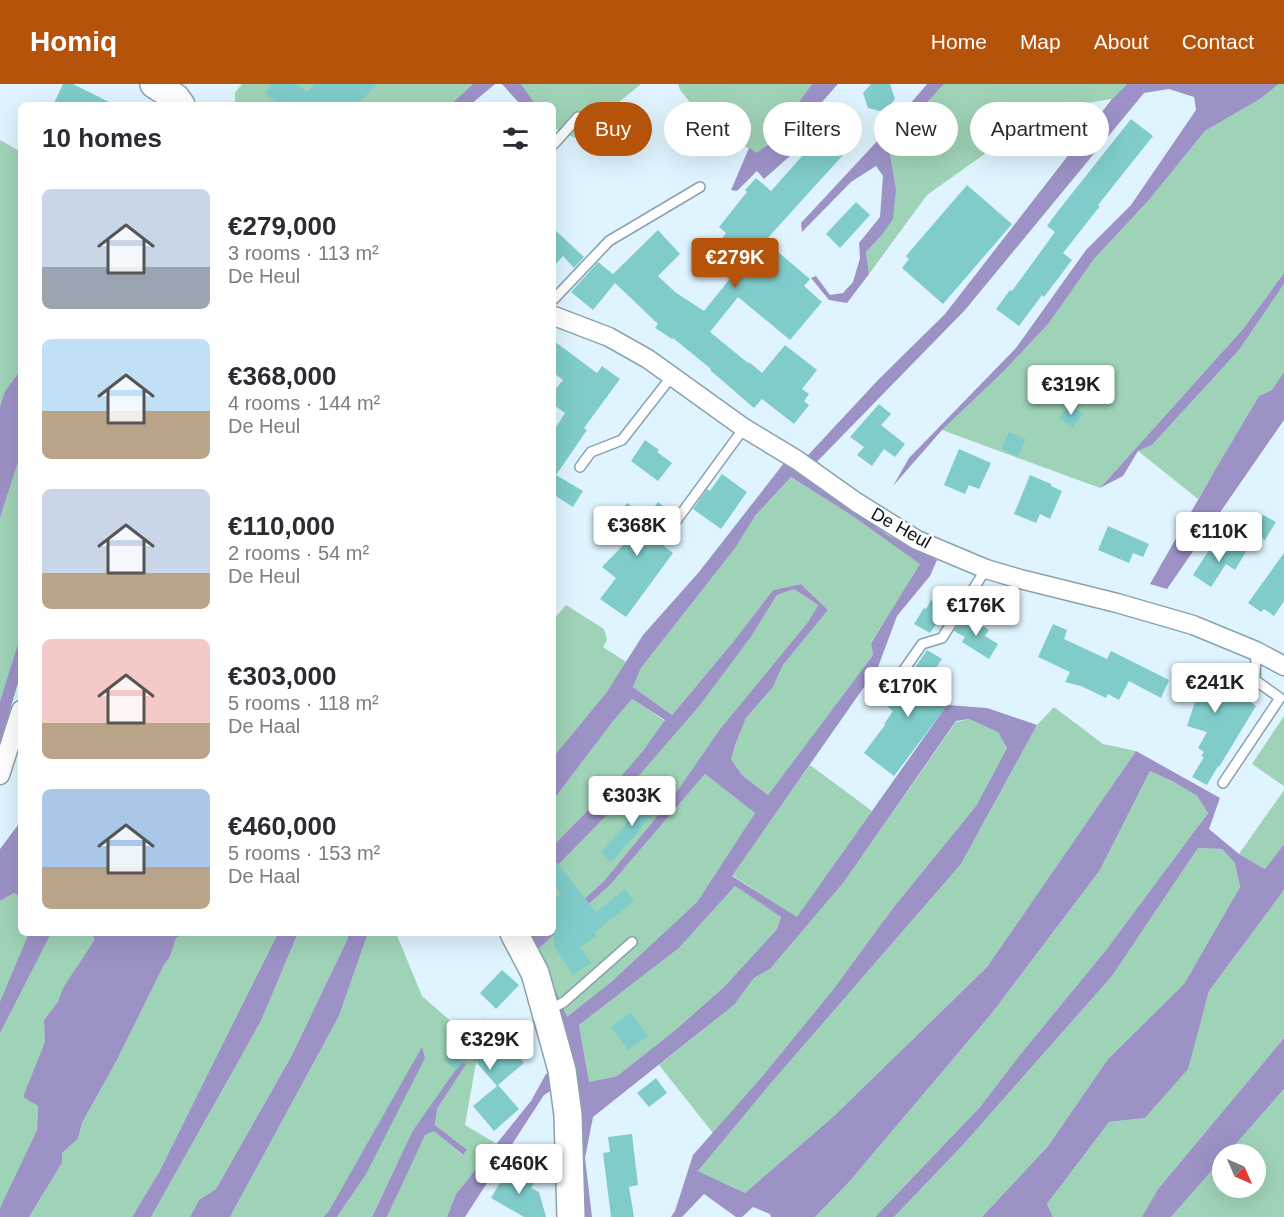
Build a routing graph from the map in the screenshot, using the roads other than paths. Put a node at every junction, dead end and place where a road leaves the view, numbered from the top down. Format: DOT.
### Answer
graph roads {
  1 [pos="154,84"];
  2 [pos="179,102"];
  3 [pos="574,122"];
  4 [pos="556,142"];
  5 [pos="700,187"];
  6 [pos="556,297"];
  7 [pos="556,317"];
  8 [pos="672,376"];
  9 [pos="744,428"];
  10 [pos="580,467"];
  11 [pos="676,521"];
  12 [pos="986,568"];
  13 [pos="1256,651"];
  14 [pos="1284,666"];
  15 [pos="897,680"];
  16 [pos="18,719"];
  17 [pos="0,775"];
  18 [pos="1223,783"];
  19 [pos="516,936"];
  20 [pos="632,942"];
  21 [pos="554,1008"];
  22 [pos="571,1217"];
  1 -- 2 [label="street"];
  3 -- 4 [label="lane"];
  5 -- 6 [label="lane"];
  7 -- 8 [label="street, De Heul"];
  8 -- 9 [label="street, De Heul"];
  8 -- 10 [label="lane"];
  9 -- 11 [label="lane"];
  9 -- 12 [label="street, De Heul"];
  12 -- 13 [label="street, De Heul"];
  12 -- 15 [label="lane"];
  13 -- 14 [label="street, De Heul"];
  13 -- 18 [label="lane"];
  16 -- 17 [label="street"];
  19 -- 21 [label="street"];
  20 -- 21 [label="lane"];
  21 -- 22 [label="street"];
}
